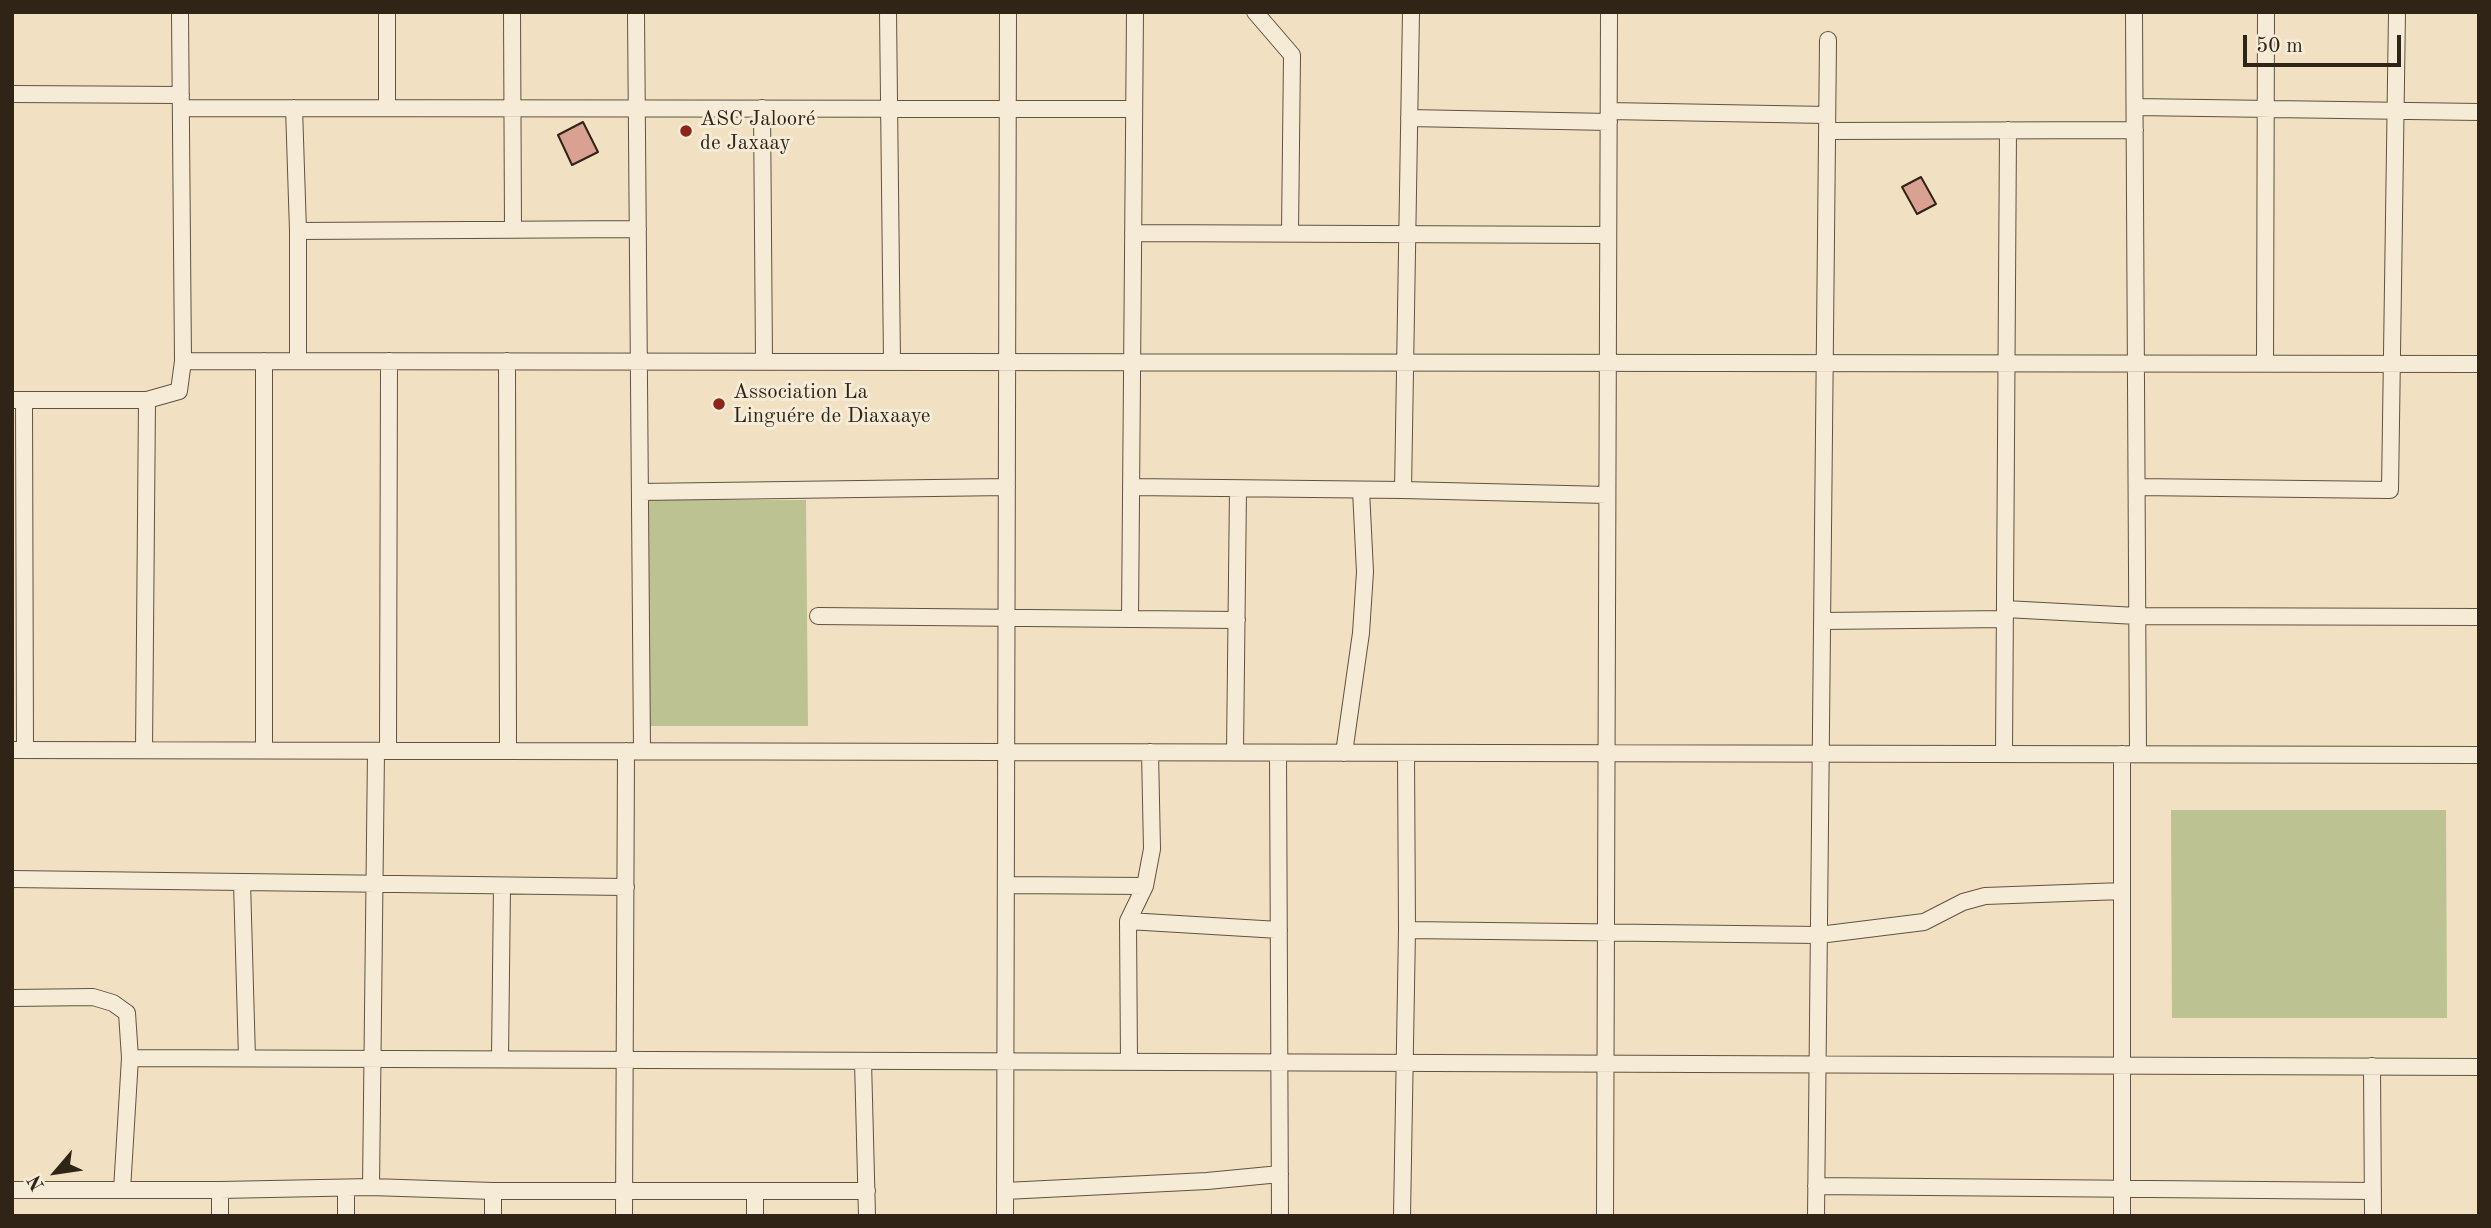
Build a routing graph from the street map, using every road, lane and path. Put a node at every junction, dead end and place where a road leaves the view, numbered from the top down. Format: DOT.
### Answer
graph roads {
  1 [pos="180,12"];
  2 [pos="387,12"];
  3 [pos="512,12"];
  4 [pos="636,12"];
  5 [pos="888,12"];
  6 [pos="1008,12"];
  7 [pos="1135,12"];
  8 [pos="1411,12"];
  9 [pos="1609,12"];
  10 [pos="2134,12"];
  11 [pos="2266,12"];
  12 [pos="2397,12"];
  13 [pos="1257,13"];
  14 [pos="1828,40"];
  15 [pos="12,94"];
  16 [pos="181,101"];
  17 [pos="2135,107"];
  18 [pos="293,108"];
  19 [pos="387,108"];
  20 [pos="512,108"];
  21 [pos="637,108"];
  22 [pos="762,108"];
  23 [pos="889,108"];
  24 [pos="1008,108"];
  25 [pos="1134,108"];
  26 [pos="2266,109"];
  27 [pos="2396,111"];
  28 [pos="2479,112"];
  29 [pos="1609,116"];
  30 [pos="1409,118"];
  31 [pos="1827,123"];
  32 [pos="2008,130"];
  33 [pos="2135,130"];
  34 [pos="513,229"];
  35 [pos="638,229"];
  36 [pos="299,231"];
  37 [pos="1133,233"];
  38 [pos="1290,233"];
  39 [pos="1408,233"];
  40 [pos="1608,235"];
  41 [pos="183,361"];
  42 [pos="264,361"];
  43 [pos="298,361"];
  44 [pos="389,361"];
  45 [pos="507,361"];
  46 [pos="639,361"];
  47 [pos="764,361"];
  48 [pos="892,362"];
  49 [pos="1007,362"];
  50 [pos="1132,362"];
  51 [pos="1406,362"];
  52 [pos="1608,362"];
  53 [pos="1825,363"];
  54 [pos="2007,363"];
  55 [pos="2136,363"];
  56 [pos="2265,363"];
  57 [pos="2392,363"];
  58 [pos="2479,363"];
  59 [pos="18,400"];
  60 [pos="147,400"];
  61 [pos="18,479"];
  62 [pos="1007,487"];
  63 [pos="1131,487"];
  64 [pos="2137,487"];
  65 [pos="1238,489"];
  66 [pos="1361,490"];
  67 [pos="1403,490"];
  68 [pos="640,492"];
  69 [pos="1608,495"];
  70 [pos="18,606"];
  71 [pos="2005,614"];
  72 [pos="818,616"];
  73 [pos="2137,616"];
  74 [pos="2479,617"];
  75 [pos="1006,618"];
  76 [pos="1130,619"];
  77 [pos="1237,620"];
  78 [pos="1822,621"];
  79 [pos="19,750"];
  80 [pos="144,750"];
  81 [pos="264,750"];
  82 [pos="382,751"];
  83 [pos="508,751"];
  84 [pos="634,751"];
  85 [pos="1006,752"];
  86 [pos="1150,752"];
  87 [pos="1236,752"];
  88 [pos="1278,752"];
  89 [pos="1344,753"];
  90 [pos="1406,753"];
  91 [pos="1606,753"];
  92 [pos="1821,754"];
  93 [pos="2004,754"];
  94 [pos="2130,754"];
  95 [pos="2479,755"];
  96 [pos="12,879"];
  97 [pos="242,882"];
  98 [pos="375,884"];
  99 [pos="1006,885"];
  100 [pos="502,886"];
  101 [pos="1144,886"];
  102 [pos="626,887"];
  103 [pos="2122,891"];
  104 [pos="1128,921"];
  105 [pos="1279,930"];
  106 [pos="1407,930"];
  107 [pos="1606,932"];
  108 [pos="1819,935"];
  109 [pos="12,998"];
  110 [pos="130,1058"];
  111 [pos="247,1058"];
  112 [pos="373,1059"];
  113 [pos="500,1059"];
  114 [pos="625,1060"];
  115 [pos="863,1061"];
  116 [pos="1005,1061"];
  117 [pos="1129,1062"];
  118 [pos="1279,1062"];
  119 [pos="1404,1064"];
  120 [pos="1605,1064"];
  121 [pos="1818,1064"];
  122 [pos="2122,1066"];
  123 [pos="2372,1066"];
  124 [pos="2479,1067"];
  125 [pos="1280,1174"];
  126 [pos="1816,1186"];
  127 [pos="371,1187"];
  128 [pos="346,1188"];
  129 [pos="2122,1189"];
  130 [pos="12,1190"];
  131 [pos="122,1190"];
  132 [pos="220,1190"];
  133 [pos="493,1191"];
  134 [pos="624,1191"];
  135 [pos="755,1191"];
  136 [pos="867,1191"];
  137 [pos="1005,1191"];
  138 [pos="2373,1191"];
  139 [pos="220,1216"];
  140 [pos="346,1216"];
  141 [pos="493,1216"];
  142 [pos="624,1216"];
  143 [pos="755,1216"];
  144 [pos="867,1216"];
  145 [pos="1005,1216"];
  146 [pos="1280,1216"];
  147 [pos="1402,1216"];
  148 [pos="1605,1216"];
  149 [pos="1816,1216"];
  150 [pos="2122,1216"];
  151 [pos="2373,1216"];
  1 -- 16 [label="street"];
  2 -- 19 [label="street"];
  3 -- 20 [label="street"];
  4 -- 21 [label="street"];
  5 -- 23 [label="street"];
  6 -- 24 [label="street"];
  7 -- 25 [label="street"];
  8 -- 30 [label="street"];
  9 -- 29 [label="street"];
  10 -- 17 [label="street"];
  11 -- 26 [label="street"];
  12 -- 27 [label="street"];
  13 -- 38 [label="street"];
  14 -- 31 [label="street"];
  15 -- 16 [label="street"];
  16 -- 18 [label="street"];
  16 -- 41 [label="street"];
  17 -- 26 [label="street"];
  17 -- 33 [label="street"];
  18 -- 19 [label="street"];
  18 -- 36 [label="street"];
  19 -- 20 [label="street"];
  20 -- 21 [label="street"];
  20 -- 34 [label="street"];
  21 -- 22 [label="street"];
  21 -- 35 [label="street"];
  22 -- 23 [label="street"];
  22 -- 47 [label="street"];
  23 -- 24 [label="street"];
  23 -- 48 [label="street"];
  24 -- 25 [label="street"];
  24 -- 49 [label="street"];
  25 -- 37 [label="street"];
  26 -- 27 [label="street"];
  26 -- 56 [label="street"];
  27 -- 28 [label="street"];
  27 -- 57 [label="street"];
  29 -- 30 [label="street"];
  29 -- 31 [label="street"];
  29 -- 40 [label="street"];
  30 -- 39 [label="street"];
  31 -- 32 [label="street"];
  31 -- 53 [label="street"];
  32 -- 33 [label="street"];
  32 -- 54 [label="street"];
  33 -- 55 [label="street"];
  34 -- 35 [label="street"];
  34 -- 36 [label="street"];
  35 -- 46 [label="street"];
  36 -- 43 [label="street"];
  37 -- 38 [label="street"];
  37 -- 50 [label="street"];
  38 -- 39 [label="street"];
  39 -- 40 [label="street"];
  39 -- 51 [label="street"];
  40 -- 52 [label="street"];
  41 -- 42 [label="street"];
  41 -- 60 [label="street"];
  42 -- 43 [label="street"];
  42 -- 81 [label="street"];
  43 -- 44 [label="street"];
  44 -- 45 [label="street"];
  44 -- 82 [label="street"];
  45 -- 46 [label="street"];
  45 -- 83 [label="street"];
  46 -- 47 [label="street"];
  46 -- 68 [label="street"];
  47 -- 48 [label="street"];
  48 -- 49 [label="street"];
  49 -- 50 [label="street"];
  49 -- 62 [label="street"];
  50 -- 51 [label="street"];
  50 -- 63 [label="street"];
  51 -- 52 [label="street"];
  51 -- 67 [label="street"];
  52 -- 53 [label="street"];
  52 -- 69 [label="street"];
  53 -- 54 [label="street"];
  53 -- 78 [label="street"];
  54 -- 55 [label="street"];
  54 -- 71 [label="street"];
  55 -- 56 [label="street"];
  55 -- 64 [label="street"];
  56 -- 57 [label="street"];
  57 -- 58 [label="street"];
  57 -- 64 [label="street"];
  59 -- 60 [label="street"];
  59 -- 61 [label="street"];
  60 -- 80 [label="street"];
  61 -- 70 [label="street"];
  62 -- 68 [label="street"];
  62 -- 75 [label="street"];
  63 -- 65 [label="street"];
  63 -- 76 [label="street"];
  64 -- 73 [label="street"];
  65 -- 66 [label="street"];
  65 -- 77 [label="street"];
  66 -- 67 [label="street"];
  66 -- 89 [label="street"];
  67 -- 69 [label="street"];
  68 -- 84 [label="street"];
  69 -- 91 [label="street"];
  70 -- 79 [label="street"];
  71 -- 73 [label="street"];
  71 -- 78 [label="street"];
  71 -- 93 [label="street"];
  72 -- 75 [label="street"];
  73 -- 74 [label="street"];
  73 -- 94 [label="street"];
  75 -- 76 [label="street"];
  75 -- 85 [label="street"];
  76 -- 77 [label="street"];
  77 -- 87 [label="street"];
  78 -- 92 [label="street"];
  79 -- 80 [label="street"];
  80 -- 81 [label="street"];
  81 -- 82 [label="street"];
  82 -- 83 [label="street"];
  82 -- 98 [label="street"];
  83 -- 84 [label="street"];
  84 -- 85 [label="street"];
  84 -- 102 [label="street"];
  85 -- 86 [label="street"];
  85 -- 99 [label="street"];
  86 -- 87 [label="street"];
  86 -- 101 [label="street"];
  87 -- 88 [label="street"];
  88 -- 89 [label="street"];
  88 -- 105 [label="street"];
  89 -- 90 [label="street"];
  90 -- 91 [label="street"];
  90 -- 106 [label="street"];
  91 -- 92 [label="street"];
  91 -- 107 [label="street"];
  92 -- 93 [label="street"];
  92 -- 108 [label="street"];
  93 -- 94 [label="street"];
  94 -- 95 [label="street"];
  94 -- 103 [label="street"];
  96 -- 97 [label="street"];
  97 -- 98 [label="street"];
  97 -- 111 [label="street"];
  98 -- 100 [label="street"];
  98 -- 112 [label="street"];
  99 -- 101 [label="street"];
  99 -- 116 [label="street"];
  100 -- 102 [label="street"];
  100 -- 113 [label="street"];
  101 -- 104 [label="street"];
  102 -- 114 [label="street"];
  103 -- 108 [label="street"];
  103 -- 122 [label="street"];
  104 -- 105 [label="street"];
  104 -- 117 [label="street"];
  105 -- 118 [label="street"];
  106 -- 107 [label="street"];
  106 -- 119 [label="street"];
  107 -- 108 [label="street"];
  107 -- 120 [label="street"];
  108 -- 121 [label="street"];
  109 -- 110 [label="street"];
  110 -- 111 [label="street"];
  110 -- 131 [label="street"];
  111 -- 112 [label="street"];
  112 -- 113 [label="street"];
  112 -- 127 [label="street"];
  113 -- 114 [label="street"];
  114 -- 115 [label="street"];
  114 -- 134 [label="street"];
  115 -- 116 [label="street"];
  115 -- 136 [label="street"];
  116 -- 117 [label="street"];
  116 -- 137 [label="street"];
  117 -- 118 [label="street"];
  118 -- 119 [label="street"];
  118 -- 125 [label="street"];
  119 -- 120 [label="street"];
  119 -- 147 [label="street"];
  120 -- 121 [label="street"];
  120 -- 148 [label="street"];
  121 -- 122 [label="street"];
  121 -- 126 [label="street"];
  122 -- 123 [label="street"];
  122 -- 129 [label="street"];
  123 -- 124 [label="street"];
  123 -- 138 [label="street"];
  125 -- 137 [label="street"];
  125 -- 146 [label="street"];
  126 -- 129 [label="street"];
  126 -- 149 [label="street"];
  127 -- 128 [label="street"];
  127 -- 133 [label="street"];
  128 -- 132 [label="street"];
  128 -- 140 [label="street"];
  129 -- 138 [label="street"];
  129 -- 150 [label="street"];
  130 -- 131 [label="street"];
  131 -- 132 [label="street"];
  132 -- 139 [label="street"];
  133 -- 134 [label="street"];
  133 -- 141 [label="street"];
  134 -- 135 [label="street"];
  134 -- 142 [label="street"];
  135 -- 136 [label="street"];
  135 -- 143 [label="street"];
  136 -- 144 [label="street"];
  137 -- 145 [label="street"];
  138 -- 151 [label="street"];
}
